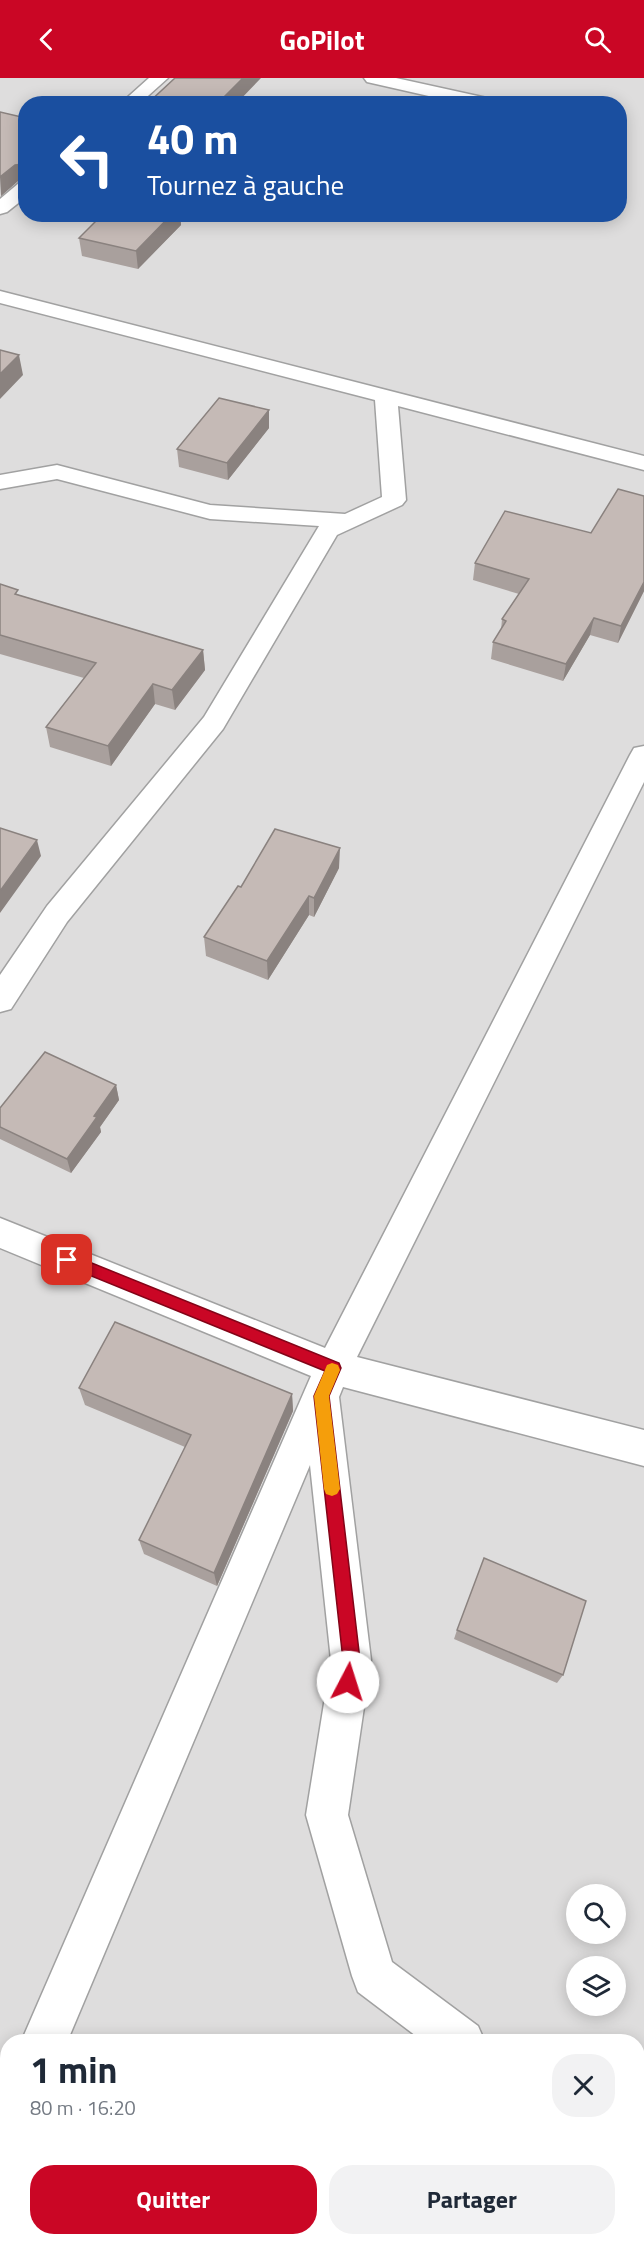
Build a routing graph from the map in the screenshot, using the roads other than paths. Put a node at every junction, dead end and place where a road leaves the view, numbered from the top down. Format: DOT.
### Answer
graph roads {
  1 [pos="159,78"];
  2 [pos="373,78"];
  3 [pos="138,96"];
  4 [pos="454,96"];
  5 [pos="18,193"];
  6 [pos="0,208"];
  7 [pos="0,297"];
  8 [pos="386,397"];
  9 [pos="644,463"];
  10 [pos="0,482"];
  11 [pos="348,521"];
  12 [pos="644,755"];
  13 [pos="0,1000"];
  14 [pos="0,1233"];
  15 [pos="327,1382"];
  16 [pos="644,1448"];
  17 [pos="47,2034"];
  18 [pos="451,2034"];
  1 -- 3 [label="street"];
  2 -- 4 [label="street"];
  5 -- 6 [label="street"];
  7 -- 8 [label="street"];
  8 -- 9 [label="street"];
  8 -- 11 [label="street"];
  10 -- 11 [label="street"];
  11 -- 13 [label="street"];
  12 -- 15 [label="street"];
  14 -- 15 [label="street"];
  15 -- 16 [label="street"];
  15 -- 17 [label="street"];
  15 -- 18 [label="street"];
}
